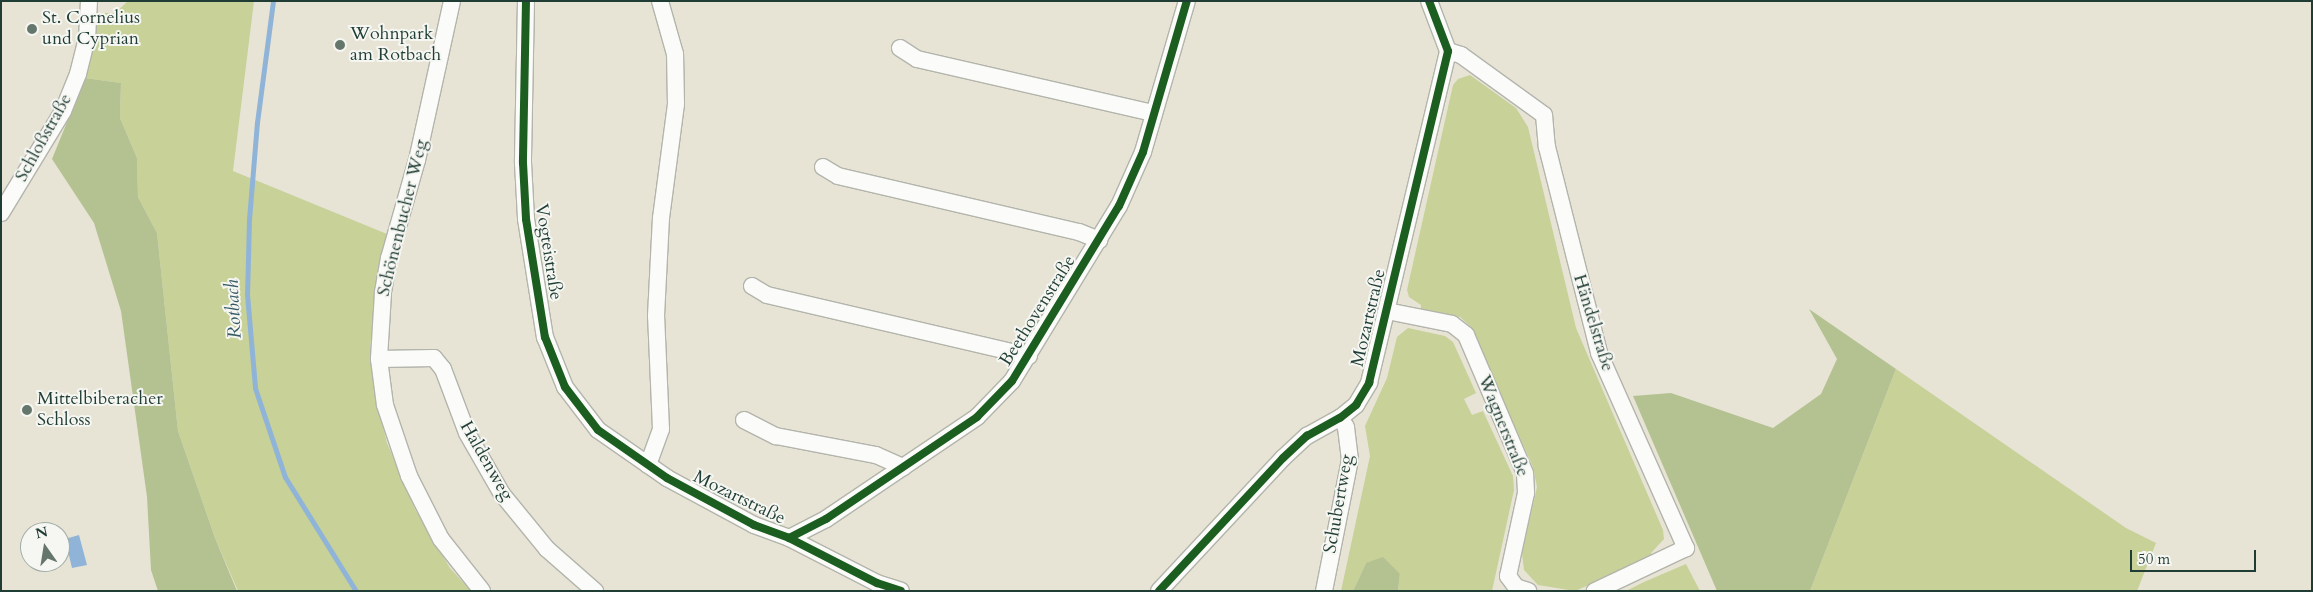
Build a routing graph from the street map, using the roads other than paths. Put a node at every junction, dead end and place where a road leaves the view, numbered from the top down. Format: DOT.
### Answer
graph roads {
  1 [pos="90,1"];
  2 [pos="452,1"];
  3 [pos="526,1"];
  4 [pos="660,1"];
  5 [pos="1187,1"];
  6 [pos="1429,1"];
  7 [pos="900,48"];
  8 [pos="1448,51"];
  9 [pos="1153,113"];
  10 [pos="823,167"];
  11 [pos="1,213"];
  12 [pos="1099,240"];
  13 [pos="752,286"];
  14 [pos="1387,311"];
  15 [pos="1029,356"];
  16 [pos="379,359"];
  17 [pos="1340,418"];
  18 [pos="744,420"];
  19 [pos="648,465"];
  20 [pos="903,467"];
  21 [pos="789,538"];
  22 [pos="482,591"];
  23 [pos="596,591"];
  24 [pos="901,591"];
  25 [pos="1159,591"];
  26 [pos="1324,591"];
  27 [pos="1528,591"];
  28 [pos="1595,591"];
  1 -- 11 [label="street, Schloßstraße"];
  2 -- 16 [label="street, Schönenbucher Weg"];
  3 -- 19 [label="street, Vogteistraße"];
  4 -- 19 [label="street"];
  5 -- 9 [label="street, Beethovenstraße"];
  6 -- 8 [label="street"];
  7 -- 9 [label="street"];
  8 -- 14 [label="street, Mozartstraße"];
  8 -- 28 [label="street, Händelstraße"];
  9 -- 12 [label="street, Beethovenstraße"];
  10 -- 12 [label="street, Beethovenstraße"];
  12 -- 15 [label="street, Beethovenstraße"];
  13 -- 15 [label="street, Beethovenstraße"];
  14 -- 17 [label="street, Mozartstraße"];
  14 -- 27 [label="street, Wagnerstraße"];
  15 -- 20 [label="street, Beethovenstraße"];
  16 -- 22 [label="street, Schönenbucher Weg"];
  16 -- 23 [label="street, Haldenweg"];
  17 -- 25 [label="street, Mozartstraße"];
  17 -- 26 [label="street, Schubertweg"];
  18 -- 20 [label="street"];
  19 -- 21 [label="street, Mozartstraße"];
  20 -- 21 [label="street, Beethovenstraße"];
  21 -- 24 [label="street, Mozartstraße"];
}
